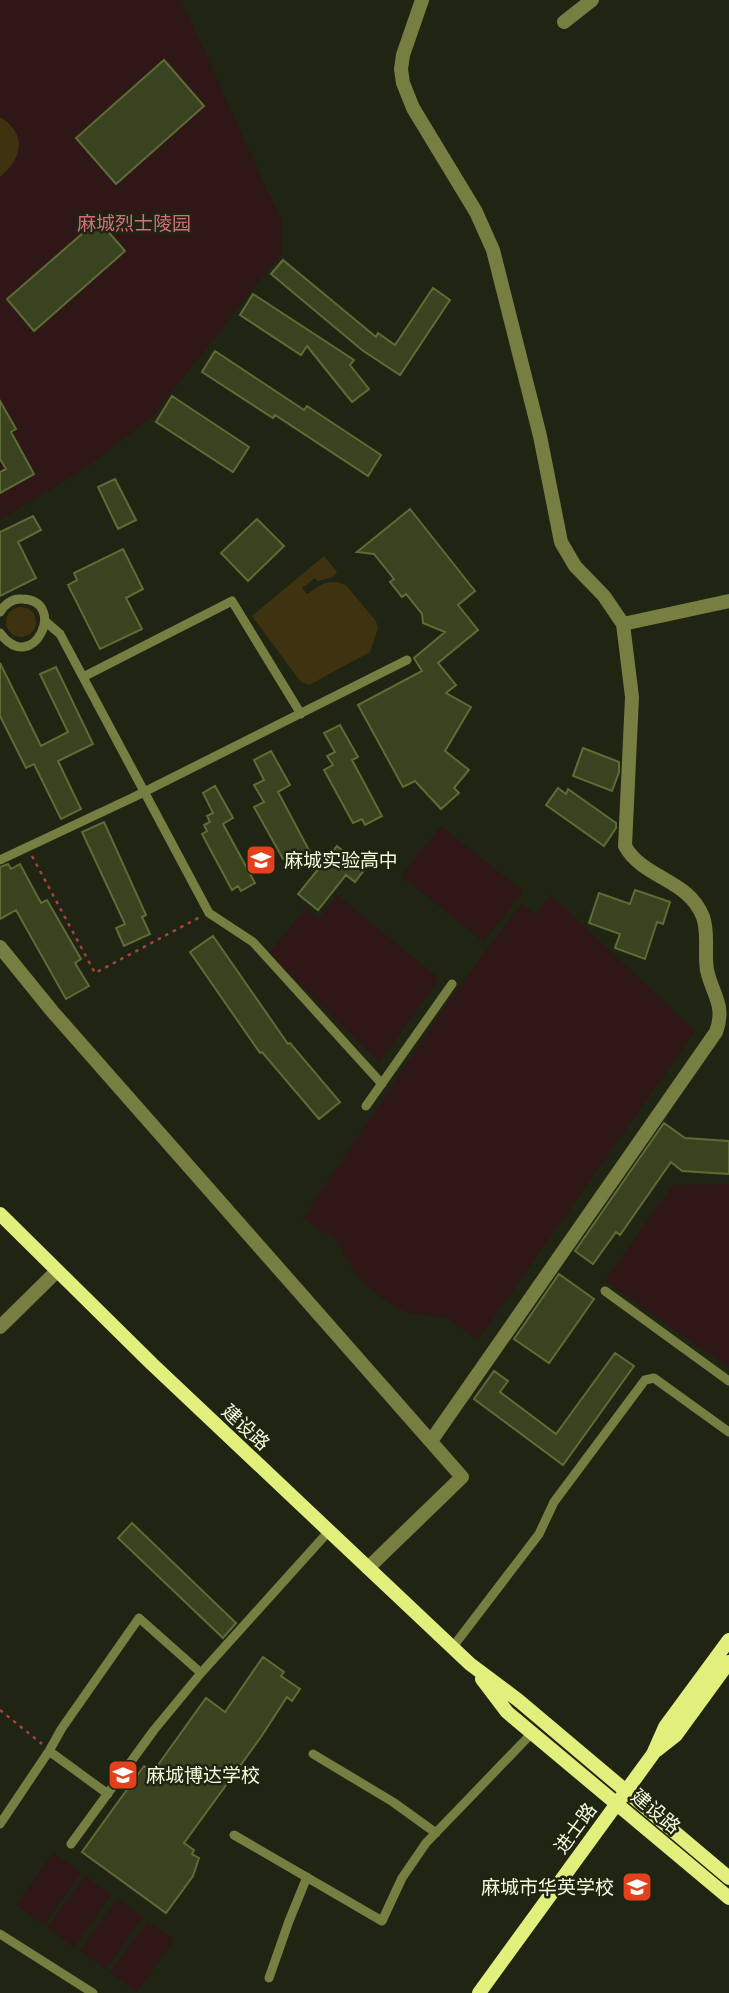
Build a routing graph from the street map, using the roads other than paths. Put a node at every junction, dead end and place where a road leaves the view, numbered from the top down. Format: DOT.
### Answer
graph roads {
  1 [pos="422,0"];
  2 [pos="592,0"];
  3 [pos="565,22"];
  4 [pos="729,601"];
  5 [pos="0,612"];
  6 [pos="45,621"];
  7 [pos="623,624"];
  8 [pos="0,633"];
  9 [pos="407,660"];
  10 [pos="83,677"];
  11 [pos="301,714"];
  12 [pos="144,792"];
  13 [pos="0,860"];
  14 [pos="0,947"];
  15 [pos="452,984"];
  16 [pos="382,1084"];
  17 [pos="366,1107"];
  18 [pos="0,1214"];
  19 [pos="57,1270"];
  20 [pos="605,1291"];
  21 [pos="0,1327"];
  22 [pos="729,1381"];
  23 [pos="729,1432"];
  24 [pos="431,1441"];
  25 [pos="329,1531"];
  26 [pos="368,1568"];
  27 [pos="729,1640"];
  28 [pos="452,1648"];
  29 [pos="729,1662"];
  30 [pos="470,1664"];
  31 [pos="201,1673"];
  32 [pos="532,1733"];
  33 [pos="49,1751"];
  34 [pos="313,1754"];
  35 [pos="653,1754"];
  36 [pos="626,1791"];
  37 [pos="108,1794"];
  38 [pos="617,1804"];
  39 [pos="0,1824"];
  40 [pos="436,1833"];
  41 [pos="234,1835"];
  42 [pos="71,1844"];
  43 [pos="307,1877"];
  44 [pos="729,1878"];
  45 [pos="729,1898"];
  46 [pos="0,1934"];
  47 [pos="270,1978"];
  48 [pos="93,1993"];
  49 [pos="479,1993"];
  1 -- 7 [label="street"];
  2 -- 3 [label="street"];
  4 -- 7 [label="street"];
  5 -- 6 [label="lane"];
  6 -- 8 [label="lane"];
  6 -- 10 [label="lane"];
  7 -- 24 [label="street"];
  9 -- 11 [label="lane"];
  10 -- 11 [label="lane"];
  10 -- 12 [label="lane"];
  11 -- 12 [label="lane"];
  12 -- 13 [label="lane"];
  12 -- 16 [label="lane"];
  14 -- 24 [label="street"];
  15 -- 16 [label="lane"];
  16 -- 17 [label="lane"];
  18 -- 19 [label="street, 建设路"];
  19 -- 21 [label="street"];
  19 -- 25 [label="street, 建设路"];
  20 -- 22 [label="lane"];
  23 -- 28 [label="lane"];
  24 -- 26 [label="street"];
  25 -- 26 [label="street, 建设路"];
  25 -- 31 [label="lane"];
  26 -- 28 [label="street, 建设路"];
  27 -- 35 [label="street, 进士路"];
  28 -- 30 [label="street, 建设路"];
  29 -- 35 [label="street, 进士路"];
  30 -- 32 [label="street, 建设路"];
  30 -- 36 [label="street, 建设路"];
  31 -- 33 [label="lane"];
  31 -- 37 [label="lane"];
  32 -- 38 [label="street, 建设路"];
  32 -- 40 [label="lane"];
  33 -- 37 [label="lane"];
  33 -- 39 [label="lane"];
  34 -- 40 [label="lane"];
  35 -- 36 [label="street, 进士路"];
  36 -- 38 [label="street, 进士路"];
  36 -- 44 [label="street, 建设路"];
  37 -- 42 [label="lane"];
  38 -- 45 [label="street, 建设路"];
  38 -- 49 [label="street, 进士路"];
  40 -- 43 [label="lane"];
  41 -- 43 [label="lane"];
  43 -- 47 [label="lane"];
  46 -- 48 [label="lane"];
}
